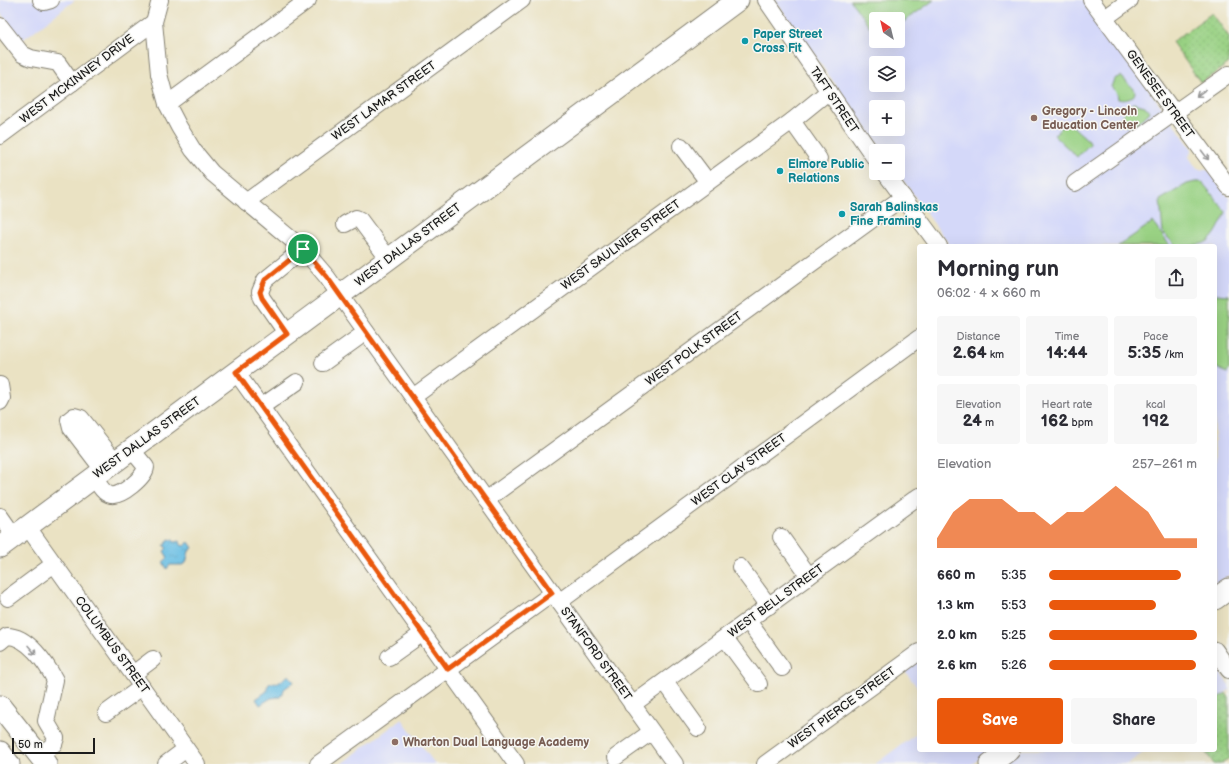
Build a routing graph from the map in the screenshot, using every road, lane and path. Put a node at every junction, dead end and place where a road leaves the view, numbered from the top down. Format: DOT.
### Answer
graph roads {
  1 [pos="41,0"];
  2 [pos="51,0"];
  3 [pos="160,0"];
  4 [pos="308,0"];
  5 [pos="522,0"];
  6 [pos="738,0"];
  7 [pos="766,0"];
  8 [pos="1091,0"];
  9 [pos="1130,0"];
  10 [pos="1105,18"];
  11 [pos="154,22"];
  12 [pos="0,26"];
  13 [pos="1229,74"];
  14 [pos="72,83"];
  15 [pos="829,91"];
  16 [pos="167,104"];
  17 [pos="1174,113"];
  18 [pos="792,121"];
  19 [pos="0,136"];
  20 [pos="681,146"];
  21 [pos="869,150"];
  22 [pos="819,159"];
  23 [pos="891,180"];
  24 [pos="708,182"];
  25 [pos="1074,183"];
  26 [pos="1229,187"];
  27 [pos="903,197"];
  28 [pos="246,202"];
  29 [pos="345,224"];
  30 [pos="938,244"];
  31 [pos="303,249"];
  32 [pos="389,259"];
  33 [pos="340,296"];
  34 [pos="366,332"];
  35 [pos="287,334"];
  36 [pos="917,339"];
  37 [pos="323,363"];
  38 [pos="236,372"];
  39 [pos="297,382"];
  40 [pos="0,386"];
  41 [pos="412,397"];
  42 [pos="0,402"];
  43 [pos="261,407"];
  44 [pos="917,497"];
  45 [pos="486,500"];
  46 [pos="0,516"];
  47 [pos="14,537"];
  48 [pos="781,537"];
  49 [pos="54,564"];
  50 [pos="740,567"];
  51 [pos="809,576"];
  52 [pos="1229,589"];
  53 [pos="8,598"];
  54 [pos="556,598"];
  55 [pos="1217,598"];
  56 [pos="769,606"];
  57 [pos="748,621"];
  58 [pos="423,634"];
  59 [pos="725,638"];
  60 [pos="1,639"];
  61 [pos="917,653"];
  62 [pos="1217,653"];
  63 [pos="389,657"];
  64 [pos="153,659"];
  65 [pos="782,668"];
  66 [pos="448,669"];
  67 [pos="1229,670"];
  68 [pos="133,674"];
  69 [pos="665,682"];
  70 [pos="759,684"];
  71 [pos="142,687"];
  72 [pos="632,705"];
  73 [pos="0,706"];
  74 [pos="106,713"];
  75 [pos="698,728"];
  76 [pos="652,732"];
  77 [pos="186,749"];
  78 [pos="0,752"];
  79 [pos="1006,752"];
  80 [pos="616,757"];
  81 [pos="38,761"];
  82 [pos="9,764"];
  83 [pos="166,764"];
  84 [pos="197,764"];
  85 [pos="318,764"];
  86 [pos="516,764"];
  87 [pos="675,764"];
  88 [pos="765,764"];
  89 [pos="990,764"];
  1 -- 2 [label="street"];
  3 -- 11 [label="street, STANFORD STREET"];
  4 -- 16 [label="street"];
  5 -- 28 [label="street, WEST LAMAR STREET"];
  6 -- 32 [label="main road, WEST DALLAS STREET"];
  7 -- 15 [label="street, TAFT STREET"];
  8 -- 10 [label="street, GENESEE STREET"];
  9 -- 10 [label="street"];
  10 -- 17 [label="street, GENESEE STREET"];
  11 -- 14 [label="street, WEST MCKINNEY DRIVE"];
  11 -- 16 [label="street, STANFORD STREET"];
  12 -- 14 [label="street"];
  13 -- 17 [label="street, one-way"];
  14 -- 19 [label="street, WEST MCKINNEY DRIVE"];
  15 -- 18 [label="street, WEST SAULNIER STREET"];
  15 -- 21 [label="street, TAFT STREET"];
  16 -- 28 [label="street, STANFORD STREET"];
  17 -- 25 [label="street"];
  17 -- 26 [label="street, GENESEE STREET, one-way"];
  18 -- 22 [label="street"];
  18 -- 24 [label="street, WEST SAULNIER STREET"];
  20 -- 24 [label="street"];
  23 -- 27 [label="street"];
  24 -- 41 [label="street, WEST SAULNIER STREET"];
  27 -- 30 [label="street"];
  27 -- 45 [label="street, WEST POLK STREET"];
  28 -- 31 [label="street, STANFORD STREET"];
  29 -- 32 [label="street"];
  31 -- 33 [label="street, STANFORD STREET"];
  31 -- 35 [label="street"];
  32 -- 33 [label="main road, WEST DALLAS STREET"];
  33 -- 34 [label="street, STANFORD STREET"];
  33 -- 35 [label="main road, WEST DALLAS STREET"];
  34 -- 37 [label="street"];
  34 -- 41 [label="street, STANFORD STREET"];
  35 -- 38 [label="main road, WEST DALLAS STREET"];
  36 -- 54 [label="street, WEST CLAY STREET"];
  38 -- 43 [label="street"];
  38 -- 47 [label="main road, WEST DALLAS STREET"];
  39 -- 43 [label="street"];
  40 -- 42 [label="street"];
  41 -- 45 [label="street, STANFORD STREET"];
  43 -- 58 [label="street"];
  44 -- 51 [label="street, WEST BELL STREET"];
  45 -- 54 [label="street, STANFORD STREET"];
  46 -- 47 [label="street, COLUMBUS STREET"];
  47 -- 49 [label="street, COLUMBUS STREET"];
  48 -- 51 [label="street"];
  49 -- 53 [label="street"];
  49 -- 68 [label="street, COLUMBUS STREET"];
  50 -- 56 [label="street"];
  51 -- 56 [label="street, WEST BELL STREET"];
  52 -- 55 [label="main road"];
  54 -- 66 [label="street, WEST CLAY STREET"];
  54 -- 72 [label="street, STANFORD STREET"];
  56 -- 57 [label="street, WEST BELL STREET"];
  57 -- 59 [label="street, WEST BELL STREET"];
  57 -- 65 [label="street"];
  58 -- 63 [label="street"];
  58 -- 66 [label="street"];
  59 -- 69 [label="street, WEST BELL STREET"];
  59 -- 70 [label="street"];
  60 -- 81 [label="street, one-way"];
  61 -- 88 [label="street, WEST PIERCE STREET"];
  62 -- 67 [label="street"];
  64 -- 68 [label="street"];
  66 -- 85 [label="street, WEST CLAY STREET"];
  66 -- 86 [label="street"];
  68 -- 71 [label="street, COLUMBUS STREET"];
  69 -- 72 [label="street, WEST BELL STREET"];
  69 -- 75 [label="street"];
  71 -- 74 [label="street"];
  71 -- 77 [label="street, COLUMBUS STREET"];
  72 -- 76 [label="street, STANFORD STREET"];
  73 -- 81 [label="main road"];
  76 -- 80 [label="street"];
  76 -- 87 [label="street, STANFORD STREET"];
  77 -- 83 [label="street"];
  77 -- 84 [label="street, COLUMBUS STREET"];
  78 -- 82 [label="main road"];
  79 -- 89 [label="main road"];
}
